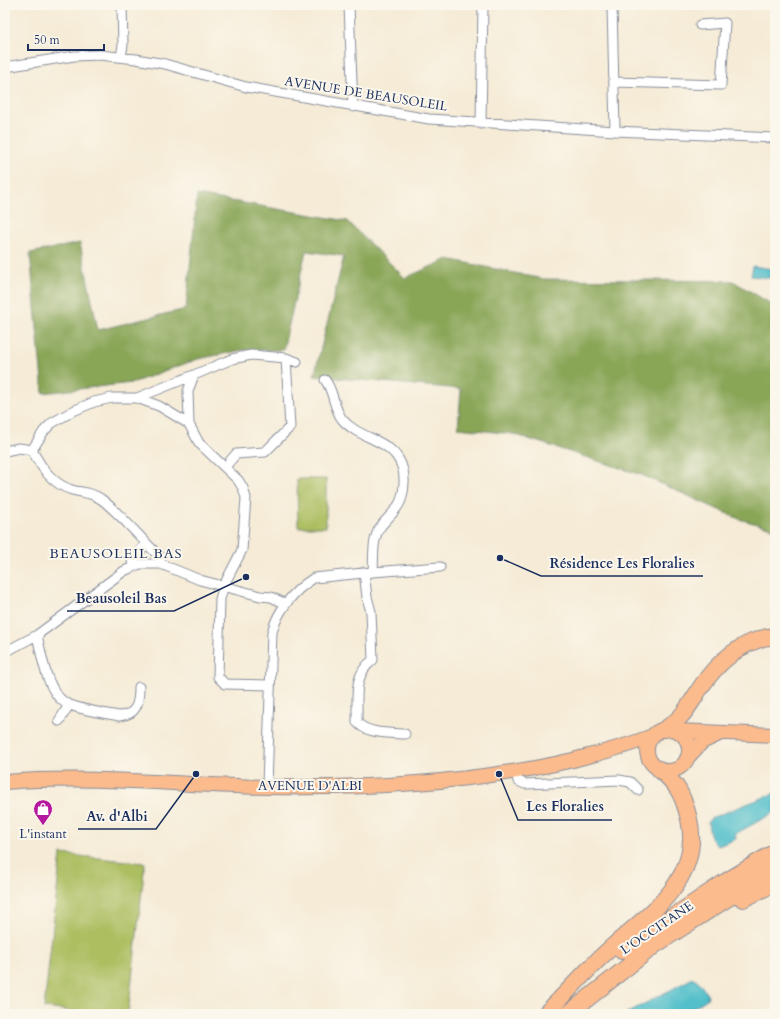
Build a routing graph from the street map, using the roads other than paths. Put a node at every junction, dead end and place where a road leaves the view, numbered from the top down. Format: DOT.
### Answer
graph roads {
  1 [pos="122,5"];
  2 [pos="349,5"];
  3 [pos="483,5"];
  4 [pos="612,5"];
  5 [pos="700,25"];
  6 [pos="121,57"];
  7 [pos="5,67"];
  8 [pos="614,82"];
  9 [pos="353,107"];
  10 [pos="482,124"];
  11 [pos="615,131"];
  12 [pos="775,138"];
  13 [pos="286,358"];
  14 [pos="298,362"];
  15 [pos="194,375"];
  16 [pos="325,380"];
  17 [pos="137,398"];
  18 [pos="189,424"];
  19 [pos="32,450"];
  20 [pos="5,451"];
  21 [pos="225,467"];
  22 [pos="146,544"];
  23 [pos="161,564"];
  24 [pos="133,566"];
  25 [pos="440,567"];
  26 [pos="369,572"];
  27 [pos="224,585"];
  28 [pos="286,604"];
  29 [pos="36,635"];
  30 [pos="775,636"];
  31 [pos="5,652"];
  32 [pos="270,685"];
  33 [pos="139,687"];
  34 [pos="69,705"];
  35 [pos="59,721"];
  36 [pos="665,732"];
  37 [pos="723,732"];
  38 [pos="405,734"];
  39 [pos="775,736"];
  40 [pos="612,751"];
  41 [pos="687,758"];
  42 [pos="656,767"];
  43 [pos="516,772"];
  44 [pos="5,782"];
  45 [pos="267,787"];
  46 [pos="638,790"];
  47 [pos="775,852"];
  48 [pos="775,868"];
  49 [pos="775,883"];
  50 [pos="655,945"];
  51 [pos="546,1014"];
  52 [pos="568,1014"];
  1 -- 6 [label="street"];
  2 -- 9 [label="street"];
  3 -- 10 [label="street"];
  4 -- 8 [label="street"];
  5 -- 8 [label="street"];
  6 -- 7 [label="street, AVENUE DE BEAUSOLEIL"];
  6 -- 9 [label="street, AVENUE DE BEAUSOLEIL"];
  8 -- 11 [label="street"];
  9 -- 10 [label="street, AVENUE DE BEAUSOLEIL"];
  10 -- 11 [label="street, AVENUE DE BEAUSOLEIL"];
  11 -- 12 [label="street, AVENUE DE BEAUSOLEIL"];
  13 -- 14 [label="street"];
  13 -- 15 [label="street"];
  13 -- 21 [label="street"];
  15 -- 17 [label="street"];
  15 -- 18 [label="street"];
  16 -- 26 [label="street"];
  17 -- 18 [label="street"];
  17 -- 19 [label="street"];
  18 -- 21 [label="street"];
  19 -- 20 [label="street"];
  19 -- 22 [label="street"];
  21 -- 27 [label="street"];
  22 -- 23 [label="street"];
  22 -- 24 [label="street"];
  23 -- 24 [label="street"];
  23 -- 27 [label="street"];
  24 -- 29 [label="street"];
  25 -- 26 [label="street"];
  26 -- 28 [label="street"];
  26 -- 38 [label="street"];
  27 -- 28 [label="street"];
  27 -- 32 [label="street"];
  28 -- 32 [label="street"];
  29 -- 31 [label="street"];
  29 -- 34 [label="street"];
  30 -- 36 [label="highway"];
  32 -- 45 [label="street"];
  33 -- 34 [label="street"];
  34 -- 35 [label="street"];
  36 -- 37 [label="main road"];
  36 -- 40 [label="main road, AVENUE D'ALBI"];
  36 -- 41 [label="main road"];
  36 -- 42 [label="main road"];
  37 -- 39 [label="main road"];
  37 -- 41 [label="main road"];
  40 -- 42 [label="main road, AVENUE D'ALBI"];
  40 -- 43 [label="main road, AVENUE D'ALBI"];
  41 -- 42 [label="main road"];
  42 -- 51 [label="highway"];
  43 -- 45 [label="main road, AVENUE D'ALBI"];
  43 -- 46 [label="street"];
  44 -- 45 [label="main road, AVENUE D'ALBI"];
  47 -- 51 [label="highway, L'OCCITANE"];
  48 -- 50 [label="highway, L'OCCITANE"];
  49 -- 50 [label="highway"];
  50 -- 52 [label="highway, L'OCCITANE"];
}
